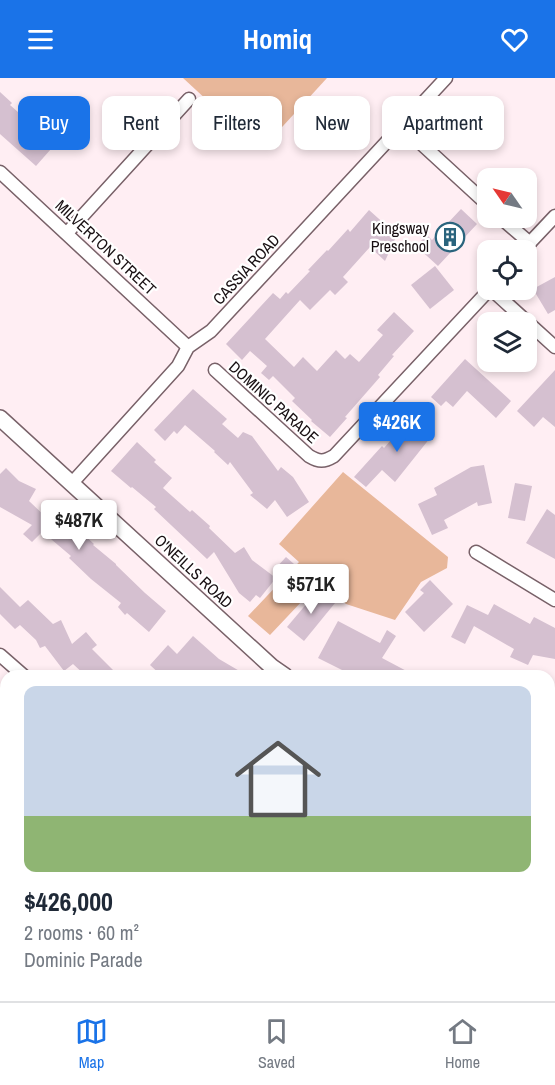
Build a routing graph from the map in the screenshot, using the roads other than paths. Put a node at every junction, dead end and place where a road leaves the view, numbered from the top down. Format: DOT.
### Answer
graph roads {
  1 [pos="446,78"];
  2 [pos="430,96"];
  3 [pos="189,99"];
  4 [pos="382,147"];
  5 [pos="428,150"];
  6 [pos="0,172"];
  7 [pos="477,194"];
  8 [pos="555,216"];
  9 [pos="510,228"];
  10 [pos="67,233"];
  11 [pos="520,240"];
  12 [pos="533,240"];
  13 [pos="481,300"];
  14 [pos="501,300"];
  15 [pos="188,347"];
  16 [pos="555,347"];
  17 [pos="215,370"];
  18 [pos="0,418"];
  19 [pos="72,483"];
  20 [pos="476,552"];
  21 [pos="555,600"];
  22 [pos="0,655"];
  23 [pos="17,670"];
  24 [pos="276,670"];
  1 -- 2 [label="street, CASSIA ROAD"];
  3 -- 10 [label="street"];
  4 -- 15 [label="street, CASSIA ROAD"];
  5 -- 7 [label="street"];
  6 -- 10 [label="street, MILVERTON STREET"];
  8 -- 12 [label="street"];
  9 -- 11 [label="street"];
  10 -- 15 [label="street, MILVERTON STREET"];
  13 -- 17 [label="street, DOMINIC PARADE"];
  14 -- 16 [label="street"];
  15 -- 19 [label="street, CASSIA ROAD"];
  18 -- 19 [label="street, O'NEILLS ROAD"];
  19 -- 24 [label="street, O'NEILLS ROAD"];
  20 -- 21 [label="street"];
  22 -- 23 [label="street"];
}
